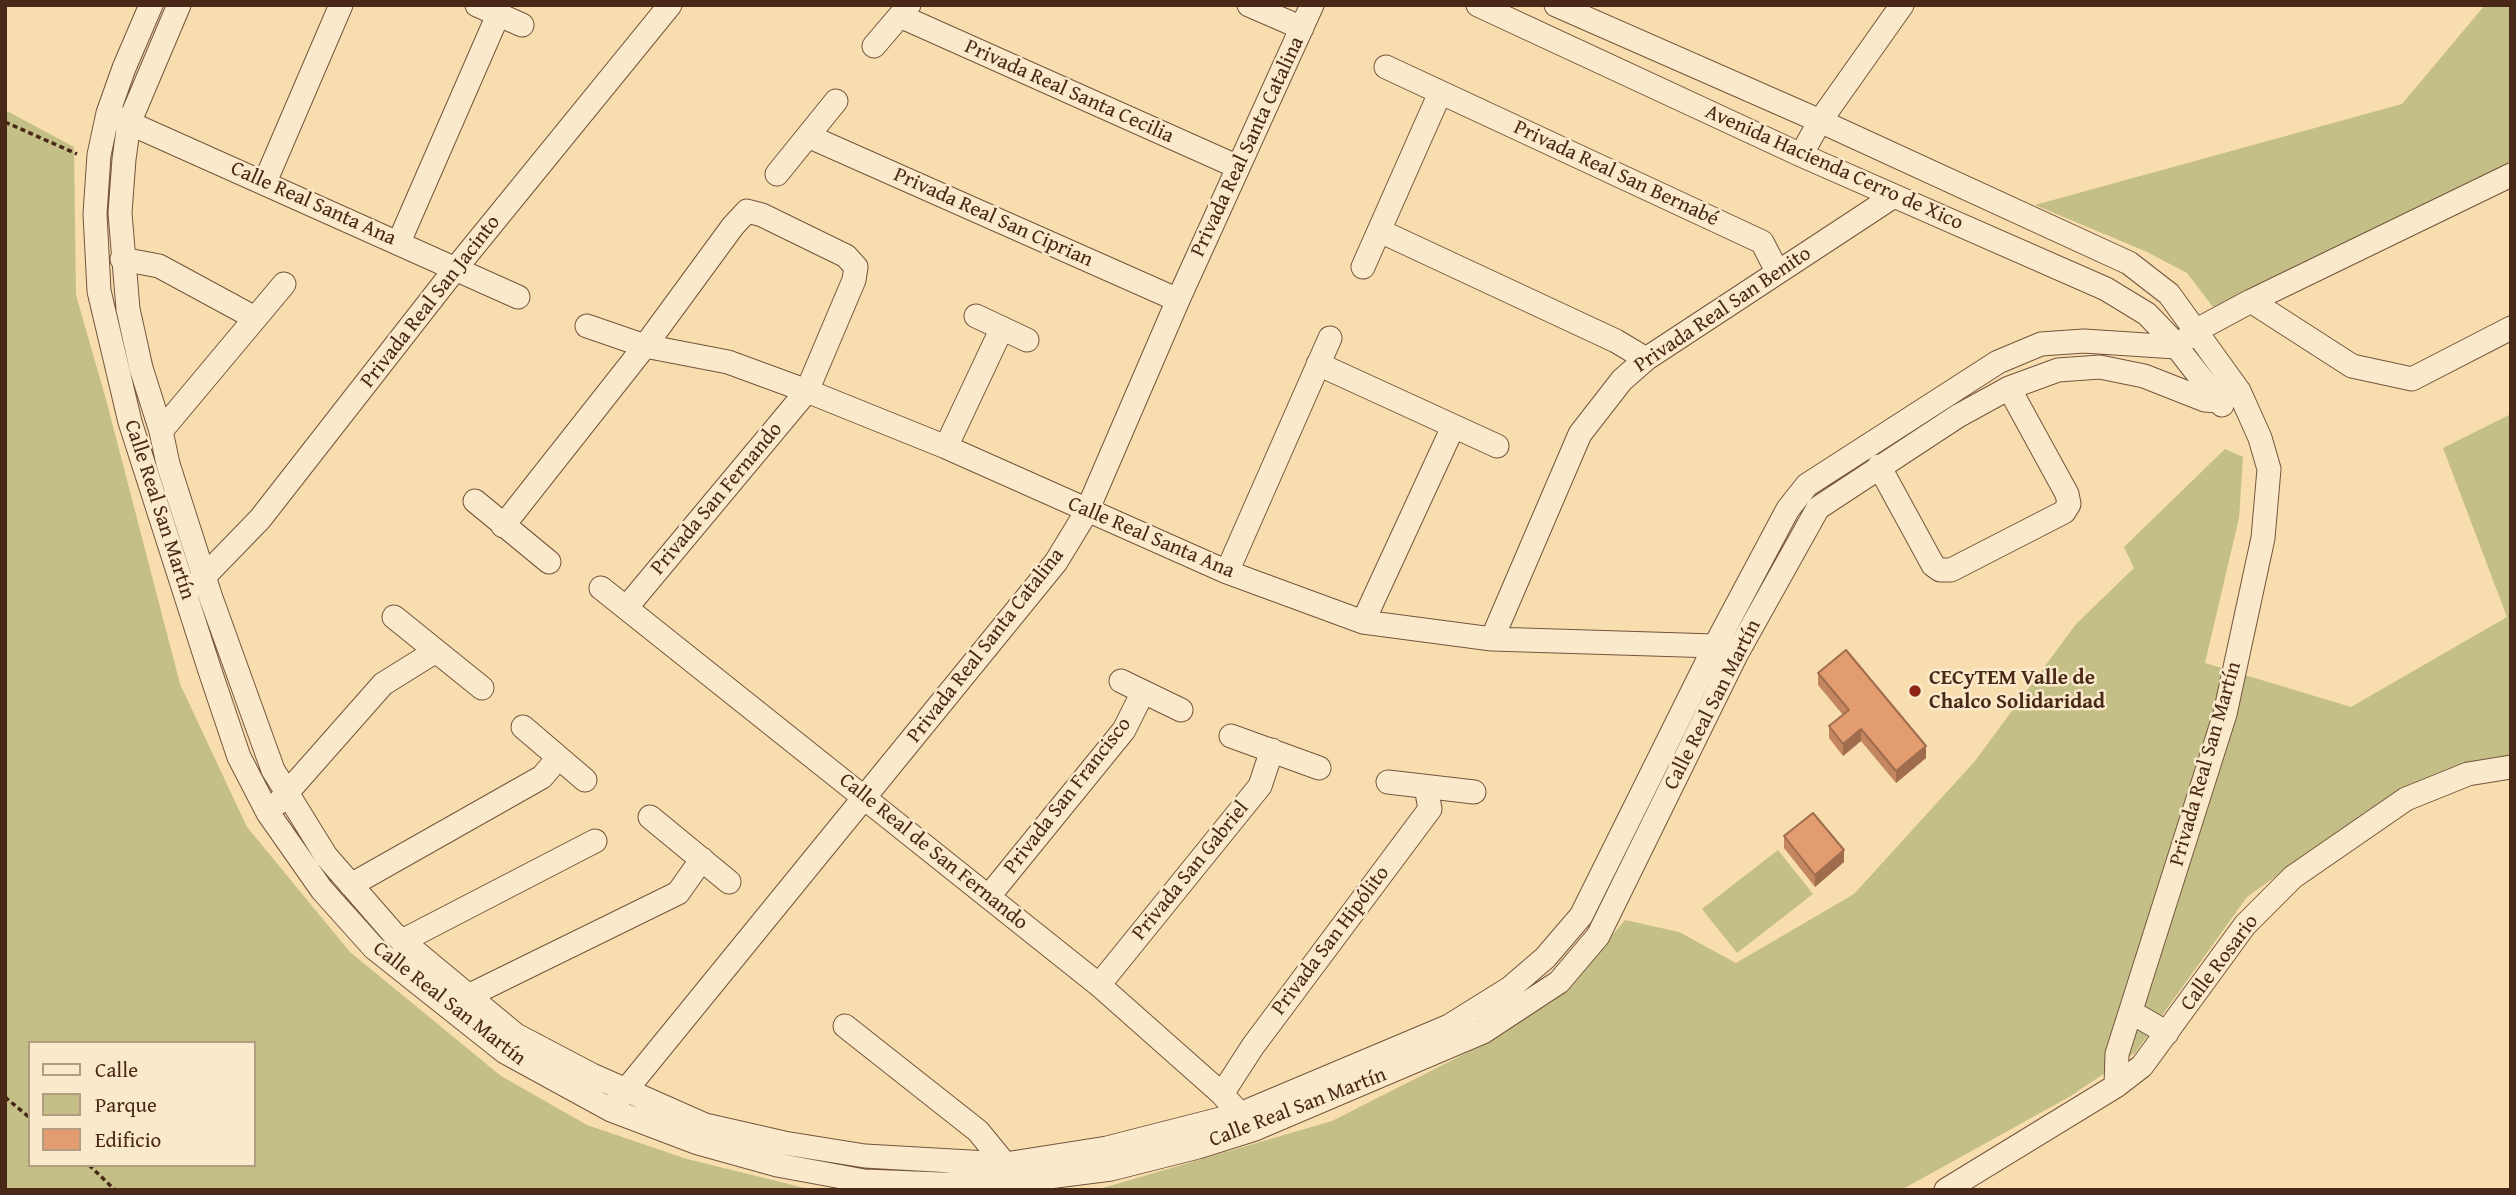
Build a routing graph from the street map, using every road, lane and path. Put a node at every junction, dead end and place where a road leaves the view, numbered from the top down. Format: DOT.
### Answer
graph roads {
  1 [pos="151,5"];
  2 [pos="179,5"];
  3 [pos="341,5"];
  4 [pos="477,5"];
  5 [pos="670,5"];
  6 [pos="1249,5"];
  7 [pos="1312,5"];
  8 [pos="1478,5"];
  9 [pos="1556,5"];
  10 [pos="1902,5"];
  11 [pos="905,11"];
  12 [pos="499,15"];
  13 [pos="522,25"];
  14 [pos="1302,28"];
  15 [pos="874,46"];
  16 [pos="1386,67"];
  17 [pos="1440,93"];
  18 [pos="836,101"];
  19 [pos="108,113"];
  20 [pos="1820,121"];
  21 [pos="5,122"];
  22 [pos="129,123"];
  23 [pos="808,136"];
  24 [pos="1801,155"];
  25 [pos="98,163"];
  26 [pos="1238,167"];
  27 [pos="777,174"];
  28 [pos="2511,175"];
  29 [pos="265,182"];
  30 [pos="1894,196"];
  31 [pos="1380,232"];
  32 [pos="399,242"];
  33 [pos="122,259"];
  34 [pos="1363,267"];
  35 [pos="456,268"];
  36 [pos="1777,271"];
  37 [pos="285,284"];
  38 [pos="518,297"];
  39 [pos="1178,300"];
  40 [pos="2252,301"];
  41 [pos="976,316"];
  42 [pos="256,318"];
  43 [pos="587,326"];
  44 [pos="1002,328"];
  45 [pos="2511,328"];
  46 [pos="2197,330"];
  47 [pos="1330,338"];
  48 [pos="1027,340"];
  49 [pos="645,346"];
  50 [pos="2176,347"];
  51 [pos="1646,359"];
  52 [pos="1318,364"];
  53 [pos="2009,387"];
  54 [pos="807,391"];
  55 [pos="2239,391"];
  56 [pos="2217,401"];
  57 [pos="1453,426"];
  58 [pos="161,431"];
  59 [pos="2260,438"];
  60 [pos="1497,446"];
  61 [pos="946,447"];
  62 [pos="1879,466"];
  63 [pos="474,502"];
  64 [pos="1087,511"];
  65 [pos="503,526"];
  66 [pos="549,562"];
  67 [pos="1227,572"];
  68 [pos="205,577"];
  69 [pos="601,588"];
  70 [pos="186,594"];
  71 [pos="626,608"];
  72 [pos="394,617"];
  73 [pos="1363,622"];
  74 [pos="1492,639"];
  75 [pos="1715,646"];
  76 [pos="436,651"];
  77 [pos="1736,655"];
  78 [pos="1121,681"];
  79 [pos="482,688"];
  80 [pos="1143,692"];
  81 [pos="1181,710"];
  82 [pos="523,727"];
  83 [pos="1231,736"];
  84 [pos="1272,750"];
  85 [pos="558,758"];
  86 [pos="2511,767"];
  87 [pos="1319,768"];
  88 [pos="585,780"];
  89 [pos="1388,782"];
  90 [pos="1426,787"];
  91 [pos="1474,792"];
  92 [pos="288,793"];
  93 [pos="866,797"];
  94 [pos="268,813"];
  95 [pos="650,817"];
  96 [pos="596,841"];
  97 [pos="702,859"];
  98 [pos="729,882"];
  99 [pos="351,885"];
  100 [pos="989,896"];
  101 [pos="402,941"];
  102 [pos="1098,985"];
  103 [pos="468,996"];
  104 [pos="2131,1012"];
  105 [pos="845,1027"];
  106 [pos="2167,1033"];
  107 [pos="2116,1086"];
  108 [pos="626,1089"];
  109 [pos="1222,1094"];
  110 [pos="5,1097"];
  111 [pos="611,1110"];
  112 [pos="28,1116"];
  113 [pos="1247,1121"];
  114 [pos="1005,1164"];
  115 [pos="91,1167"];
  116 [pos="115,1190"];
  117 [pos="1946,1190"];
  1 -- 19 [label="street, Calle Real San Martín"];
  2 -- 22 [label="street, Calle Real San Martín"];
  3 -- 29 [label="street"];
  4 -- 12 [label="street"];
  5 -- 35 [label="street, Privada Real San Jacinto"];
  6 -- 14 [label="street"];
  7 -- 14 [label="street, Privada Real Santa Catalina"];
  8 -- 24 [label="street, Avenida Hacienda Cerro de Xico"];
  9 -- 20 [label="street, Avenida Hacienda Cerro de Xico"];
  10 -- 20 [label="street"];
  11 -- 15 [label="street, Privada Real Santa Cecilia"];
  11 -- 26 [label="street, Privada Real Santa Cecilia"];
  12 -- 13 [label="street"];
  12 -- 32 [label="street"];
  14 -- 26 [label="street, Privada Real Santa Catalina"];
  16 -- 17 [label="street, Privada Real San Bernabé"];
  17 -- 31 [label="street"];
  17 -- 36 [label="street, Privada Real San Bernabé"];
  18 -- 23 [label="street"];
  19 -- 22 [label="street, Calle Real Santa Ana"];
  19 -- 25 [label="street, Calle Real San Martín"];
  20 -- 24 [label="street"];
  20 -- 46 [label="street, Avenida Hacienda Cerro de Xico"];
  21 -- 25 [label="path"];
  22 -- 29 [label="street, Calle Real Santa Ana"];
  22 -- 33 [label="street, Calle Real San Martín"];
  23 -- 27 [label="street"];
  23 -- 39 [label="street, Privada Real San Ciprian"];
  24 -- 30 [label="street, Avenida Hacienda Cerro de Xico"];
  25 -- 70 [label="street, Calle Real San Martín"];
  26 -- 39 [label="street, Privada Real Santa Catalina"];
  28 -- 40 [label="street"];
  29 -- 32 [label="street, Calle Real Santa Ana"];
  30 -- 36 [label="street, Privada Real San Benito"];
  30 -- 50 [label="street, Avenida Hacienda Cerro de Xico"];
  31 -- 34 [label="street"];
  31 -- 51 [label="street"];
  32 -- 35 [label="street, Calle Real Santa Ana"];
  33 -- 42 [label="street"];
  33 -- 58 [label="street, Calle Real San Martín"];
  35 -- 38 [label="street, Calle Real Santa Ana"];
  35 -- 68 [label="street, Privada Real San Jacinto"];
  36 -- 51 [label="street, Privada Real San Benito"];
  37 -- 42 [label="street"];
  39 -- 64 [label="street, Privada Real Santa Catalina"];
  40 -- 45 [label="street"];
  40 -- 46 [label="street"];
  41 -- 44 [label="street"];
  42 -- 58 [label="street"];
  43 -- 49 [label="street, Calle Real Santa Ana"];
  44 -- 48 [label="street"];
  44 -- 61 [label="street"];
  46 -- 50 [label="street"];
  46 -- 55 [label="street, Privada Real San Martín"];
  47 -- 52 [label="street"];
  49 -- 54 [label="street, Calle Real Santa Ana"];
  49 -- 54 [label="street, Privada San Fernando"];
  49 -- 65 [label="street"];
  50 -- 56 [label="street"];
  50 -- 75 [label="street, Calle Real San Martín"];
  51 -- 74 [label="street, Privada Real San Benito"];
  52 -- 57 [label="street"];
  52 -- 67 [label="street"];
  53 -- 56 [label="street, Calle Real San Martín"];
  53 -- 62 [label="street, Calle Real San Martín"];
  53 -- 62 [label="street"];
  54 -- 61 [label="street, Calle Real Santa Ana"];
  54 -- 71 [label="street, Privada San Fernando"];
  55 -- 56 [label="street"];
  55 -- 59 [label="street, Privada Real San Martín"];
  56 -- 59 [label="street"];
  57 -- 60 [label="street"];
  57 -- 73 [label="street"];
  58 -- 68 [label="street, Calle Real San Martín"];
  59 -- 104 [label="street, Privada Real San Martín"];
  61 -- 64 [label="street, Calle Real Santa Ana"];
  62 -- 77 [label="street, Calle Real San Martín"];
  63 -- 65 [label="street"];
  64 -- 67 [label="street, Calle Real Santa Ana"];
  64 -- 93 [label="street, Privada Real Santa Catalina"];
  65 -- 66 [label="street"];
  67 -- 73 [label="street, Calle Real Santa Ana"];
  68 -- 70 [label="street, Privada Real San Jacinto"];
  68 -- 92 [label="street, Calle Real San Martín"];
  69 -- 71 [label="street, Calle Real de San Fernando"];
  70 -- 94 [label="street, Calle Real San Martín"];
  71 -- 93 [label="street, Calle Real de San Fernando"];
  72 -- 76 [label="street"];
  73 -- 74 [label="street, Calle Real Santa Ana"];
  74 -- 75 [label="street, Calle Real Santa Ana"];
  75 -- 77 [label="street, Calle Real Santa Ana"];
  75 -- 113 [label="street, Calle Real San Martín"];
  76 -- 79 [label="street"];
  76 -- 92 [label="street"];
  77 -- 113 [label="street, Calle Real San Martín"];
  78 -- 80 [label="street"];
  80 -- 81 [label="street"];
  80 -- 100 [label="street, Privada San Francisco"];
  82 -- 85 [label="street"];
  83 -- 84 [label="street"];
  84 -- 87 [label="street"];
  84 -- 102 [label="street, Privada San Gabriel"];
  85 -- 88 [label="street"];
  85 -- 99 [label="street"];
  86 -- 106 [label="street, Calle Rosario"];
  89 -- 90 [label="street"];
  90 -- 91 [label="street"];
  90 -- 109 [label="street, Privada San Hipólito"];
  92 -- 94 [label="street"];
  92 -- 99 [label="street, Calle Real San Martín"];
  93 -- 100 [label="street, Calle Real de San Fernando"];
  93 -- 108 [label="street, Privada Real Santa Catalina"];
  94 -- 111 [label="street, Calle Real San Martín"];
  95 -- 97 [label="street"];
  96 -- 101 [label="street"];
  97 -- 98 [label="street"];
  97 -- 103 [label="street"];
  99 -- 101 [label="street, Calle Real San Martín"];
  100 -- 102 [label="street, Calle Real de San Fernando"];
  101 -- 103 [label="street, Calle Real San Martín"];
  102 -- 109 [label="street, Calle Real de San Fernando"];
  103 -- 108 [label="street, Calle Real San Martín"];
  104 -- 106 [label="street"];
  104 -- 107 [label="street, Privada Real San Martín"];
  105 -- 114 [label="street"];
  106 -- 107 [label="street, Calle Rosario"];
  107 -- 117 [label="street, Calle Rosario"];
  108 -- 111 [label="street, Privada Real Santa Catalina"];
  108 -- 114 [label="street, Calle Real San Martín"];
  109 -- 113 [label="street, Calle Real de San Fernando"];
  110 -- 112 [label="path"];
  111 -- 113 [label="street, Calle Real San Martín"];
  113 -- 114 [label="street, Calle Real San Martín"];
  115 -- 116 [label="path"];
}
